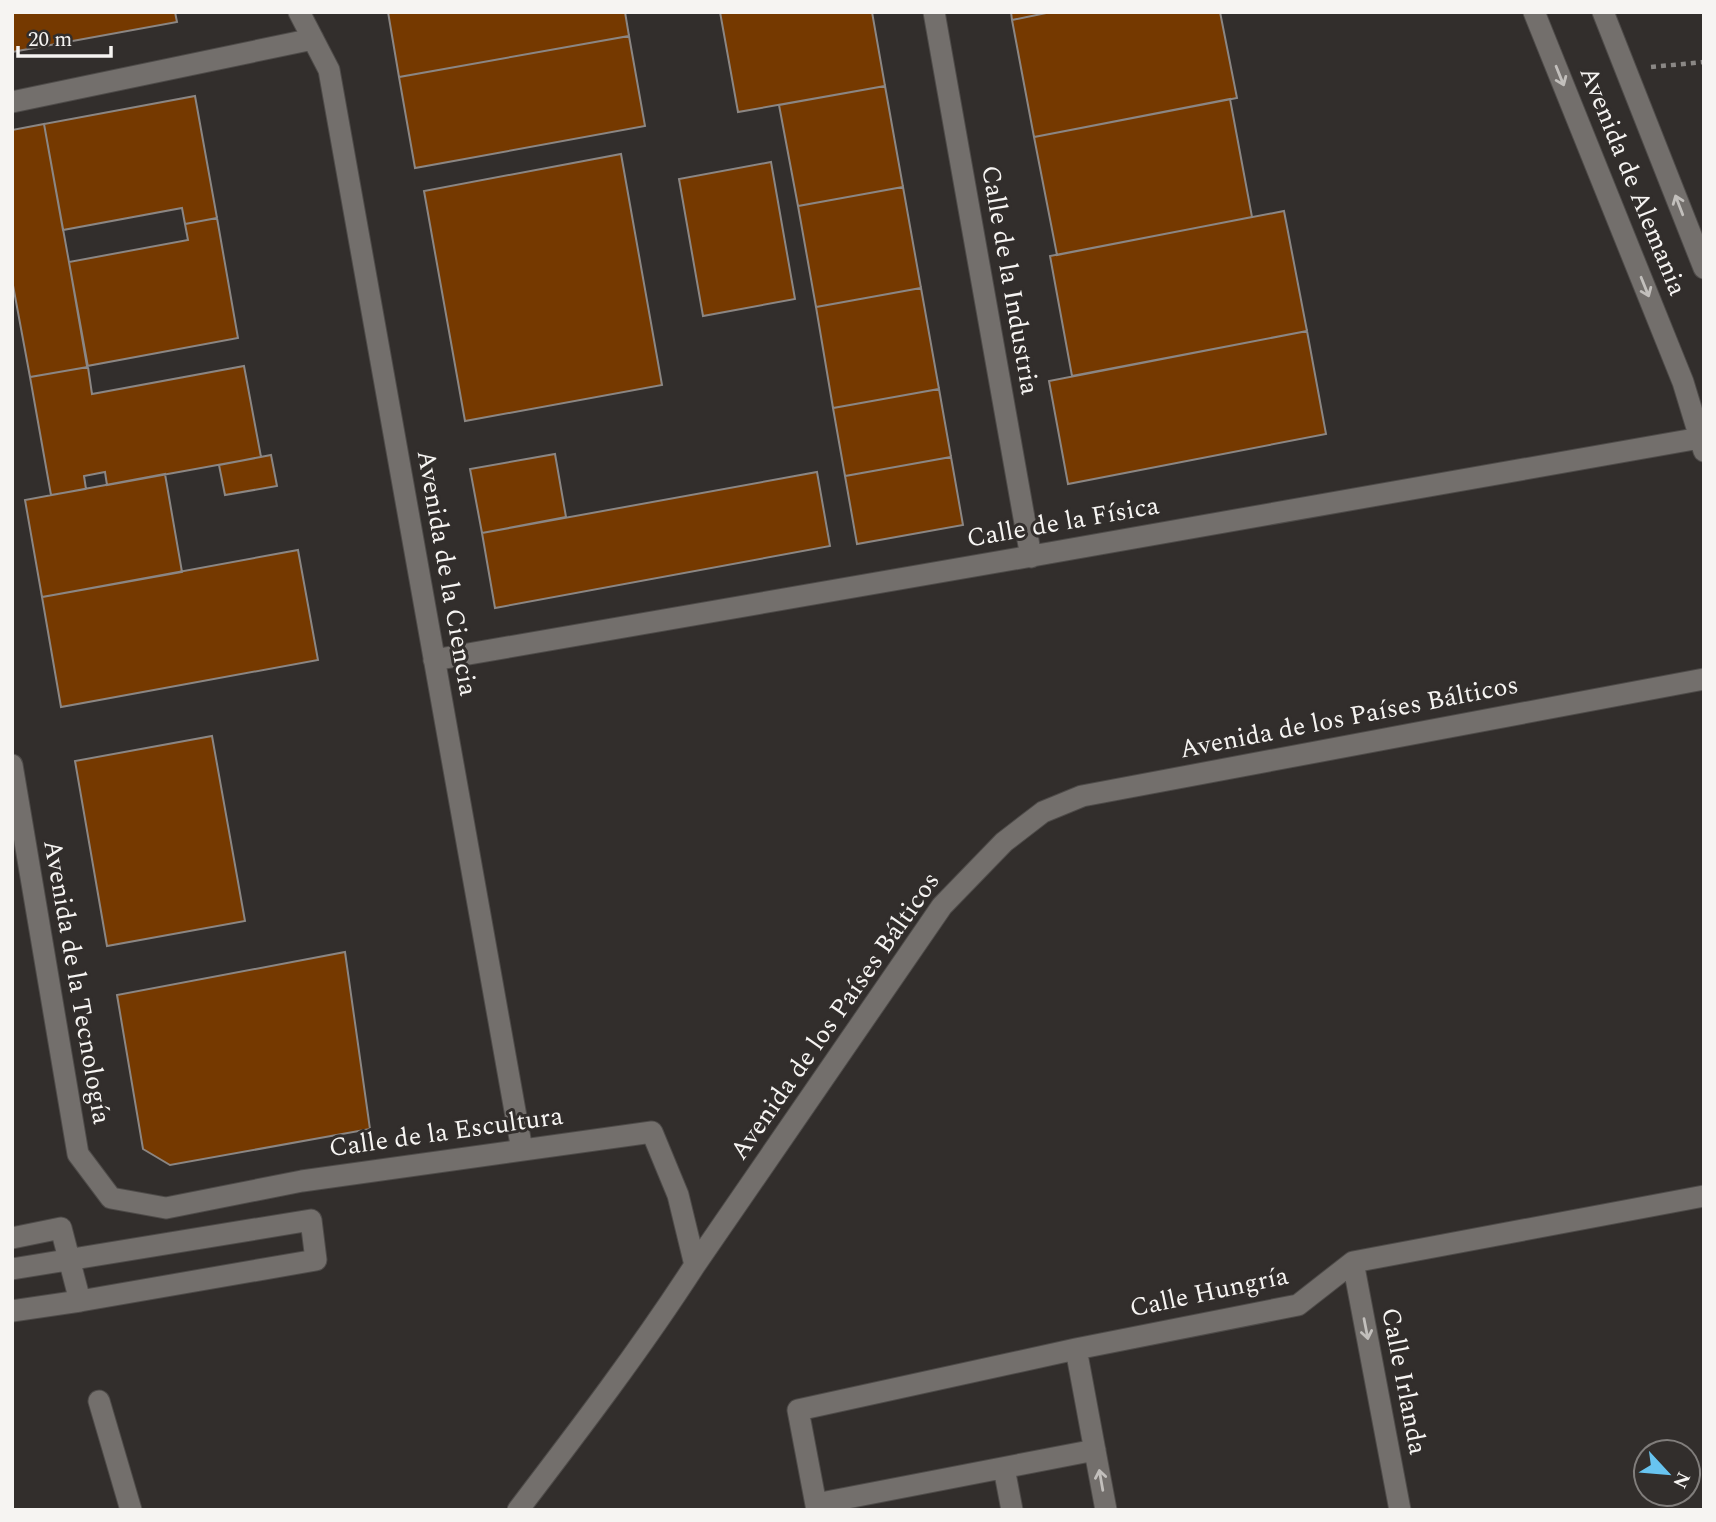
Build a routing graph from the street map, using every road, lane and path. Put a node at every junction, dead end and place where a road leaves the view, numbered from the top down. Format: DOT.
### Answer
graph roads {
  1 [pos="299,12"];
  2 [pos="934,12"];
  3 [pos="1534,12"];
  4 [pos="1603,12"];
  5 [pos="313,39"];
  6 [pos="1704,62"];
  7 [pos="1626,69"];
  8 [pos="12,102"];
  9 [pos="1704,268"];
  10 [pos="1702,444"];
  11 [pos="1031,557"];
  12 [pos="434,660"];
  13 [pos="1704,679"];
  14 [pos="12,765"];
  15 [pos="522,1150"];
  16 [pos="1704,1196"];
  17 [pos="111,1198"];
  18 [pos="12,1238"];
  19 [pos="71,1259"];
  20 [pos="1353,1262"];
  21 [pos="695,1265"];
  22 [pos="12,1269"];
  23 [pos="80,1301"];
  24 [pos="12,1311"];
  25 [pos="1076,1349"];
  26 [pos="99,1401"];
  27 [pos="1095,1450"];
  28 [pos="1004,1468"];
  29 [pos="817,1507"];
  30 [pos="131,1510"];
  31 [pos="518,1510"];
  32 [pos="1012,1510"];
  33 [pos="1106,1510"];
  34 [pos="1400,1510"];
  1 -- 5 [label="street, Avenida de la Ciencia"];
  2 -- 11 [label="street, Calle de la Industria"];
  3 -- 10 [label="street, Avenida de Alemania, one-way"];
  4 -- 7 [label="street, Avenida de Alemania"];
  5 -- 8 [label="street"];
  5 -- 12 [label="street, Avenida de la Ciencia"];
  6 -- 7 [label="path"];
  9 -- 7 [label="street, Avenida de Alemania, one-way"];
  10 -- 11 [label="street, Calle de la Física"];
  11 -- 12 [label="street, Calle de la Física"];
  12 -- 15 [label="street, Avenida de la Ciencia"];
  13 -- 21 [label="street, Avenida de los Países Bálticos"];
  14 -- 17 [label="street, Avenida de la Tecnología"];
  15 -- 17 [label="street, Calle de la Escultura"];
  15 -- 21 [label="street, Calle de la Escultura"];
  16 -- 20 [label="street, Calle Hungría"];
  18 -- 19 [label="street"];
  19 -- 22 [label="street"];
  19 -- 23 [label="street"];
  19 -- 23 [label="street"];
  20 -- 25 [label="street, Calle Hungría"];
  20 -- 34 [label="street, Calle Irlanda, one-way"];
  21 -- 31 [label="street, Avenida de los Países Bálticos"];
  23 -- 24 [label="street"];
  25 -- 27 [label="street"];
  25 -- 29 [label="street, Calle Hungría"];
  26 -- 30 [label="street"];
  27 -- 28 [label="street"];
  33 -- 27 [label="street, one-way"];
  28 -- 29 [label="street"];
  28 -- 32 [label="street"];
}
